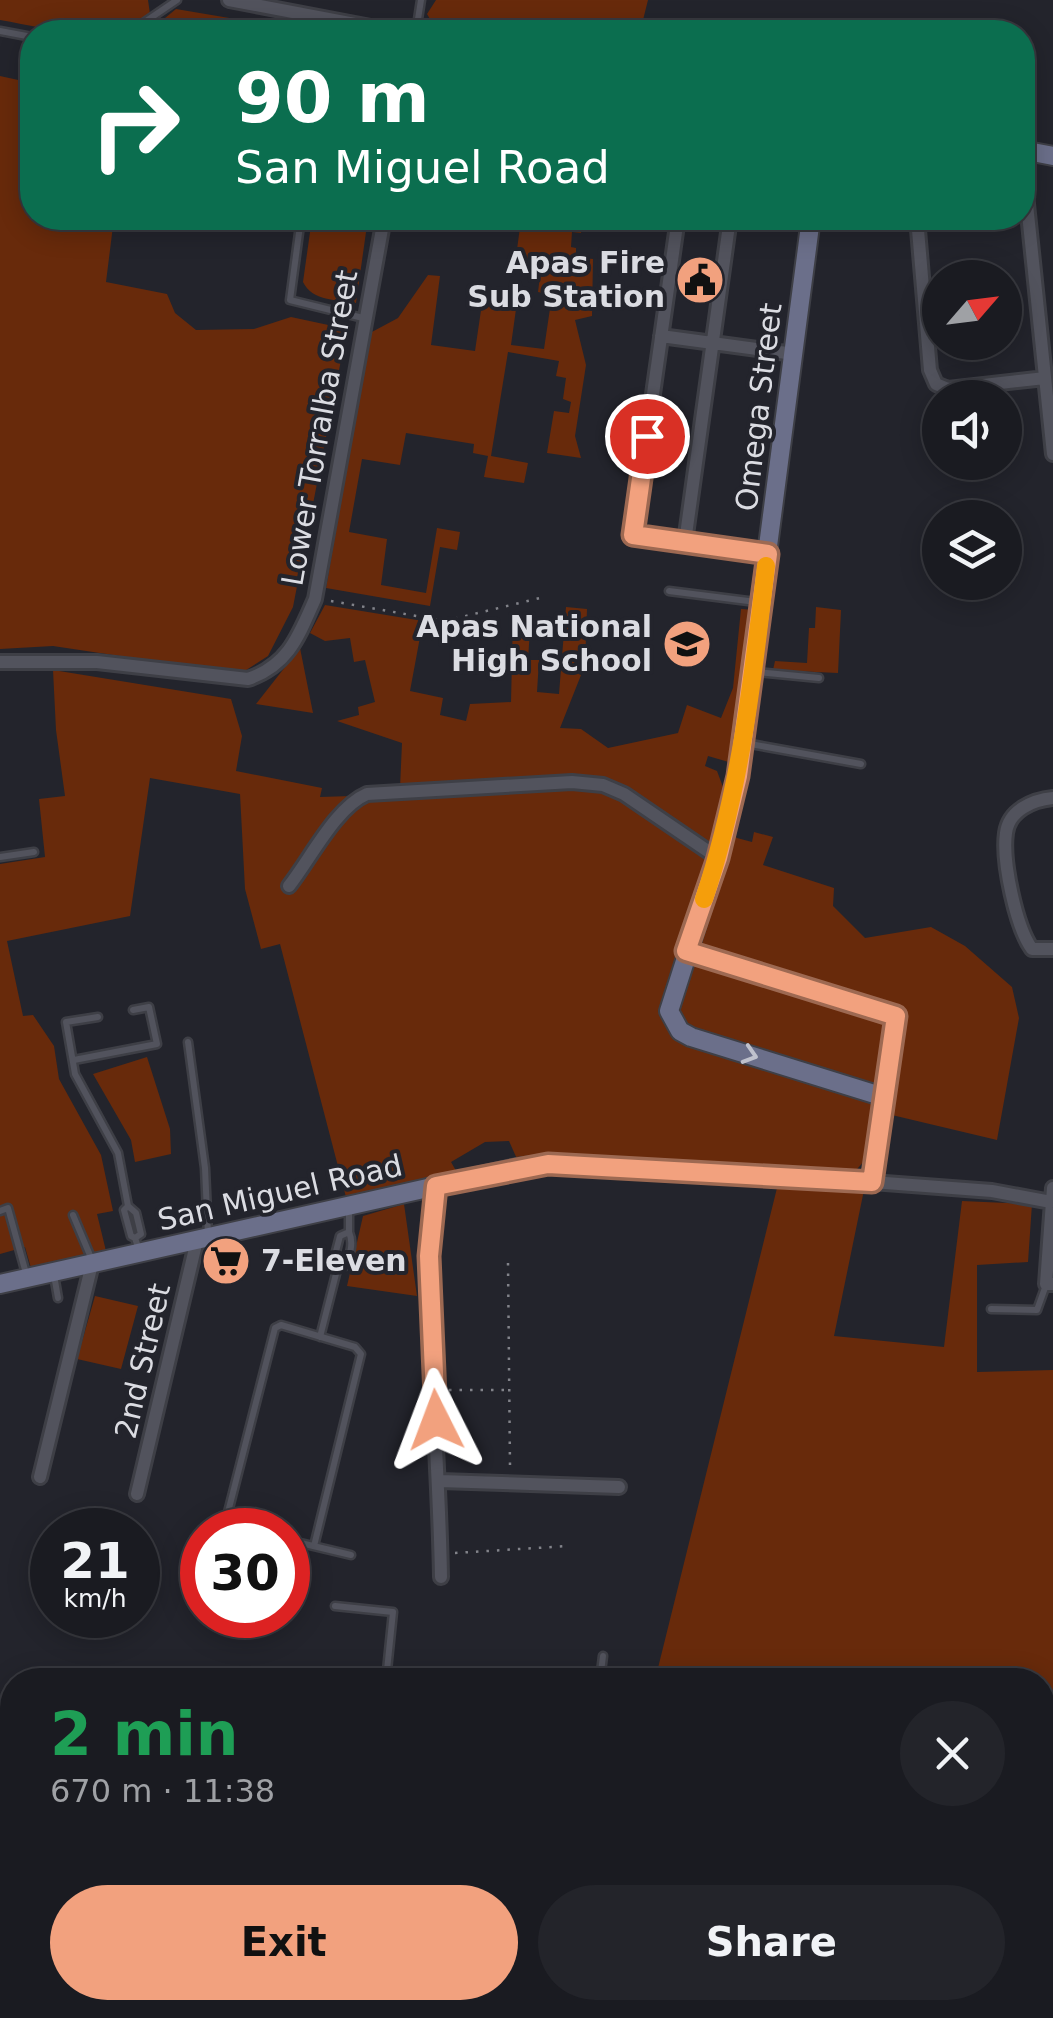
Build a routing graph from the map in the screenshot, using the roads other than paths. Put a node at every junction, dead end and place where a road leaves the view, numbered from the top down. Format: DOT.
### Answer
graph roads {
  1 [pos="177,0"];
  2 [pos="229,0"];
  3 [pos="148,20"];
  4 [pos="334,20"];
  5 [pos="299,230"];
  6 [pos="382,230"];
  7 [pos="676,230"];
  8 [pos="728,230"];
  9 [pos="810,230"];
  10 [pos="918,230"];
  11 [pos="1030,230"];
  12 [pos="366,319"];
  13 [pos="661,336"];
  14 [pos="713,343"];
  15 [pos="794,354"];
  16 [pos="1044,378"];
  17 [pos="1053,454"];
  18 [pos="686,542"];
  19 [pos="768,554"];
  20 [pos="669,591"];
  21 [pos="762,603"];
  22 [pos="0,662"];
  23 [pos="753,672"];
  24 [pos="819,678"];
  25 [pos="744,742"];
  26 [pos="861,764"];
  27 [pos="1053,798"];
  28 [pos="34,852"];
  29 [pos="0,856"];
  30 [pos="718,858"];
  31 [pos="289,886"];
  32 [pos="1053,948"];
  33 [pos="686,951"];
  34 [pos="133,1010"];
  35 [pos="98,1017"];
  36 [pos="188,1042"];
  37 [pos="74,1060"];
  38 [pos="884,1097"];
  39 [pos="872,1182"];
  40 [pos="436,1186"];
  41 [pos="1052,1195"];
  42 [pos="350,1206"];
  43 [pos="0,1211"];
  44 [pos="73,1216"];
  45 [pos="349,1232"];
  46 [pos="203,1239"];
  47 [pos="138,1246"];
  48 [pos="92,1264"];
  49 [pos="338,1266"];
  50 [pos="54,1272"];
  51 [pos="28,1278"];
  52 [pos="0,1284"];
  53 [pos="1049,1284"];
  54 [pos="58,1298"];
  55 [pos="991,1309"];
  56 [pos="320,1337"];
  57 [pos="40,1477"];
  58 [pos="440,1481"];
  59 [pos="619,1486"];
  60 [pos="138,1494"];
  61 [pos="229,1508"];
  62 [pos="310,1545"];
  63 [pos="314,1546"];
  64 [pos="351,1554"];
  65 [pos="441,1577"];
  66 [pos="335,1606"];
  67 [pos="603,1656"];
  68 [pos="387,1668"];
  69 [pos="602,1668"];
  1 -- 3 [label="lane"];
  2 -- 4 [label="street"];
  5 -- 12 [label="lane"];
  6 -- 12 [label="street, Lower Torralba Street"];
  7 -- 13 [label="street"];
  8 -- 14 [label="street"];
  9 -- 15 [label="street, Omega Street"];
  10 -- 16 [label="street"];
  11 -- 16 [label="street"];
  12 -- 22 [label="street, Lower Torralba Street"];
  13 -- 14 [label="street"];
  13 -- 18 [label="street"];
  14 -- 15 [label="street"];
  14 -- 18 [label="street"];
  15 -- 19 [label="street, Omega Street"];
  16 -- 17 [label="street"];
  18 -- 19 [label="street"];
  19 -- 21 [label="street, Omega Street"];
  20 -- 21 [label="lane"];
  21 -- 23 [label="street, Omega Street"];
  23 -- 24 [label="lane"];
  23 -- 25 [label="street, Omega Street"];
  25 -- 26 [label="lane"];
  25 -- 30 [label="street, Omega Street"];
  27 -- 32 [label="street"];
  28 -- 29 [label="lane"];
  30 -- 31 [label="street"];
  30 -- 33 [label="street, Omega Street"];
  33 -- 38 [label="street, Omega Street, one-way"];
  33 -- 38 [label="street"];
  34 -- 37 [label="lane"];
  35 -- 37 [label="lane"];
  36 -- 46 [label="lane"];
  37 -- 47 [label="lane"];
  38 -- 39 [label="street"];
  39 -- 40 [label="street, San Miguel Road"];
  39 -- 41 [label="street, San Miguel Road"];
  40 -- 42 [label="street, San Miguel Road"];
  40 -- 58 [label="street"];
  41 -- 53 [label="street"];
  42 -- 45 [label="lane"];
  42 -- 46 [label="street, San Miguel Road"];
  43 -- 51 [label="lane"];
  44 -- 48 [label="lane"];
  45 -- 49 [label="lane"];
  45 -- 49 [label="lane"];
  46 -- 47 [label="street, San Miguel Road"];
  46 -- 60 [label="street, 2nd Street"];
  47 -- 48 [label="street, San Miguel Road"];
  48 -- 50 [label="street, San Miguel Road"];
  48 -- 57 [label="street"];
  49 -- 56 [label="lane"];
  50 -- 51 [label="street, San Miguel Road"];
  50 -- 54 [label="lane"];
  51 -- 52 [label="street, San Miguel Road"];
  53 -- 55 [label="lane"];
  56 -- 61 [label="lane"];
  56 -- 63 [label="lane"];
  58 -- 59 [label="street"];
  58 -- 65 [label="street"];
  62 -- 63 [label="lane"];
  63 -- 64 [label="lane"];
  66 -- 68 [label="lane"];
  67 -- 69 [label="lane"];
}
